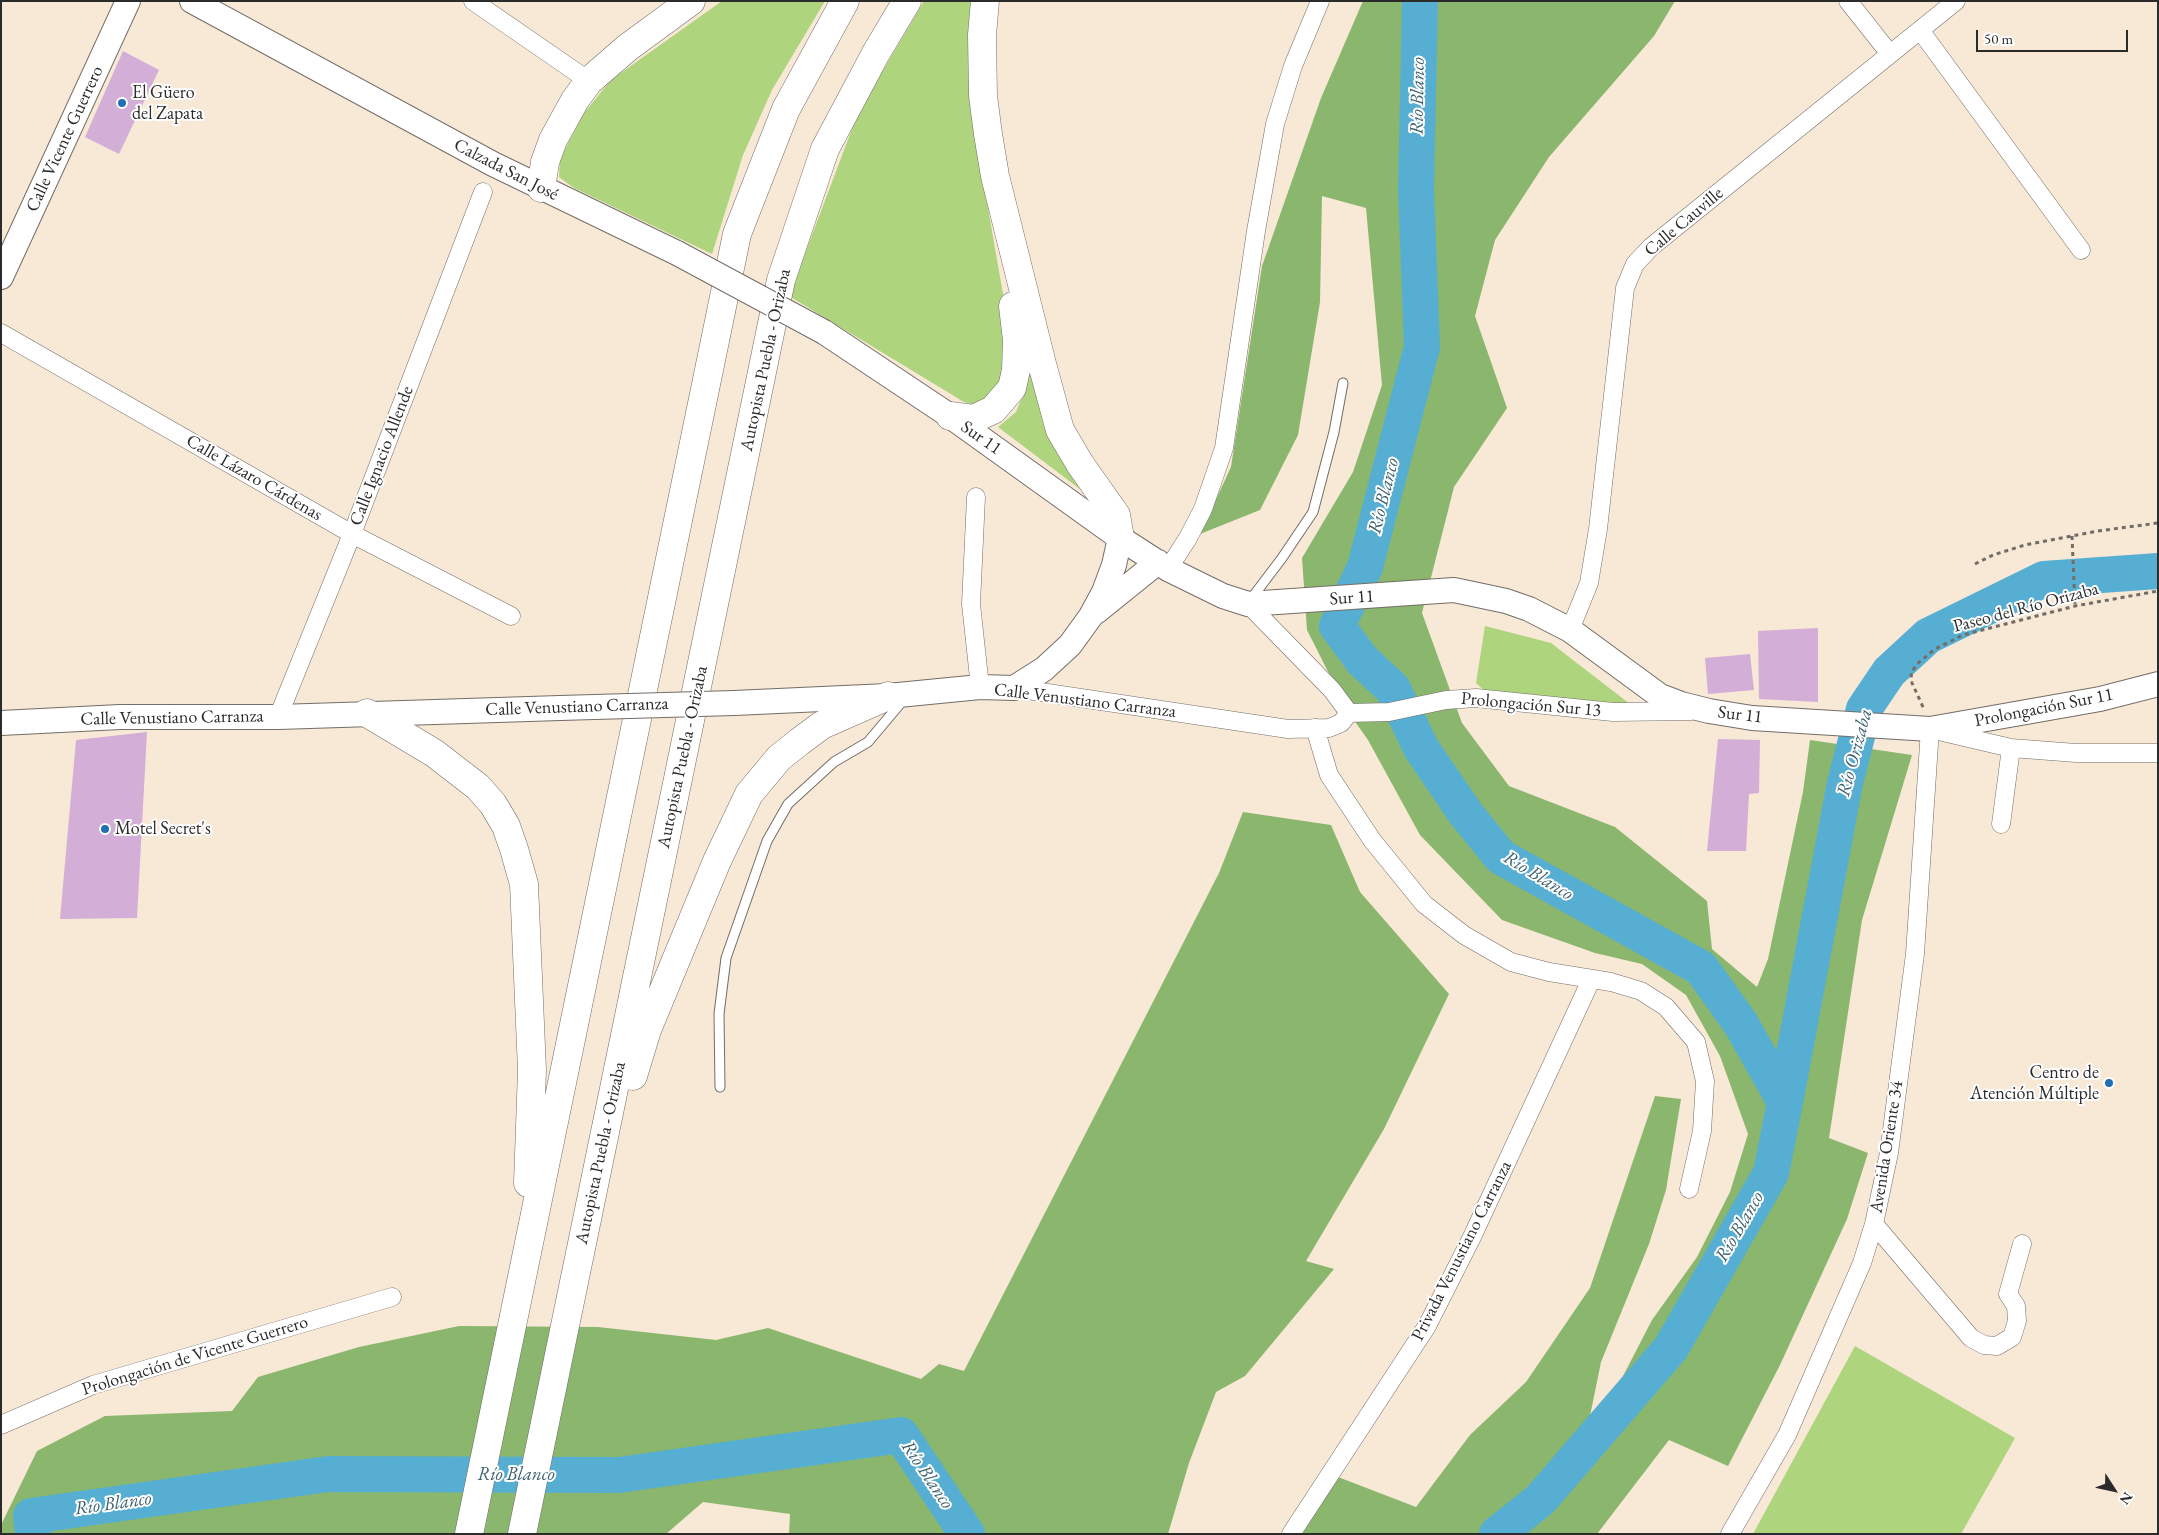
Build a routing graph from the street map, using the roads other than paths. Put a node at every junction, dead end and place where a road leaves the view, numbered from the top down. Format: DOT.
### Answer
graph roads {
  1 [pos="128,1"];
  2 [pos="192,1"];
  3 [pos="473,1"];
  4 [pos="691,1"];
  5 [pos="845,1"];
  6 [pos="907,1"];
  7 [pos="985,1"];
  8 [pos="1320,1"];
  9 [pos="1848,1"];
  10 [pos="1956,1"];
  11 [pos="1920,30"];
  12 [pos="1890,54"];
  13 [pos="589,81"];
  14 [pos="995,176"];
  15 [pos="541,188"];
  16 [pos="483,192"];
  17 [pos="2081,250"];
  18 [pos="1,277"];
  19 [pos="824,332"];
  20 [pos="1,333"];
  21 [pos="1343,383"];
  22 [pos="950,416"];
  23 [pos="976,497"];
  24 [pos="352,534"];
  25 [pos="1120,538"];
  26 [pos="1163,565"];
  27 [pos="1248,604"];
  28 [pos="511,616"];
  29 [pos="1091,616"];
  30 [pos="1570,630"];
  31 [pos="2158,684"];
  32 [pos="980,688"];
  33 [pos="1014,688"];
  34 [pos="899,694"];
  35 [pos="1709,711"];
  36 [pos="368,713"];
  37 [pos="1351,713"];
  38 [pos="278,717"];
  39 [pos="1,723"];
  40 [pos="1315,728"];
  41 [pos="1928,729"];
  42 [pos="2012,748"];
  43 [pos="2158,753"];
  44 [pos="2001,824"];
  45 [pos="1591,980"];
  46 [pos="720,1088"];
  47 [pos="1689,1189"];
  48 [pos="1874,1224"];
  49 [pos="585,1230"];
  50 [pos="2022,1244"];
  51 [pos="525,1261"];
  52 [pos="392,1297"];
  53 [pos="1,1425"];
  54 [pos="469,1534"];
  55 [pos="522,1534"];
  56 [pos="1291,1534"];
  57 [pos="1730,1534"];
  1 -- 18 [label="main road, Calle Vicente Guerrero"];
  2 -- 15 [label="main road, Calzada San José"];
  3 -- 13 [label="street"];
  4 -- 13 [label="highway"];
  5 -- 51 [label="highway"];
  6 -- 49 [label="highway, Autopista Puebla - Orizaba"];
  7 -- 14 [label="highway"];
  8 -- 26 [label="street"];
  9 -- 12 [label="street"];
  10 -- 11 [label="street, Calle Cauville"];
  11 -- 12 [label="street, Calle Cauville"];
  11 -- 17 [label="street"];
  12 -- 30 [label="street, Calle Cauville"];
  13 -- 15 [label="highway"];
  14 -- 22 [label="highway"];
  14 -- 25 [label="highway"];
  15 -- 19 [label="main road, Calzada San José, bridge"];
  16 -- 24 [label="street, Calle Ignacio Allende"];
  19 -- 22 [label="main road, Sur 11"];
  20 -- 24 [label="street, Calle Lázaro Cárdenas"];
  21 -- 27 [label="lane"];
  22 -- 25 [label="main road, Sur 11"];
  23 -- 32 [label="street"];
  24 -- 28 [label="street, Calle Lázaro Cárdenas"];
  24 -- 38 [label="street, Calle Ignacio Allende"];
  25 -- 26 [label="main road, Sur 11"];
  25 -- 29 [label="main road"];
  26 -- 27 [label="main road, Sur 11"];
  26 -- 29 [label="main road"];
  27 -- 30 [label="main road, Sur 11"];
  27 -- 37 [label="street"];
  29 -- 33 [label="main road"];
  30 -- 35 [label="main road, Sur 11"];
  31 -- 41 [label="main road, Prolongación Sur 11"];
  32 -- 33 [label="main road, Calle Venustiano Carranza"];
  32 -- 34 [label="main road, Calle Venustiano Carranza"];
  33 -- 40 [label="street, Calle Venustiano Carranza"];
  34 -- 36 [label="main road, Calle Venustiano Carranza, bridge"];
  34 -- 46 [label="lane"];
  34 -- 49 [label="highway"];
  35 -- 37 [label="street, Prolongación Sur 13"];
  35 -- 41 [label="main road, Sur 11"];
  36 -- 38 [label="main road, Calle Venustiano Carranza"];
  36 -- 51 [label="highway"];
  37 -- 40 [label="street, Calle Venustiano Carranza"];
  38 -- 39 [label="main road, Calle Venustiano Carranza"];
  40 -- 45 [label="street"];
  41 -- 42 [label="street"];
  41 -- 48 [label="street, Avenida Oriente 34"];
  42 -- 43 [label="street"];
  42 -- 44 [label="street"];
  45 -- 47 [label="street"];
  45 -- 56 [label="street, Privada Venustiano Carranza"];
  48 -- 50 [label="street"];
  48 -- 57 [label="street, Avenida Oriente 34"];
  49 -- 55 [label="highway, Autopista Puebla - Orizaba"];
  51 -- 54 [label="highway"];
  52 -- 53 [label="street, Prolongación de Vicente Guerrero"];
}
